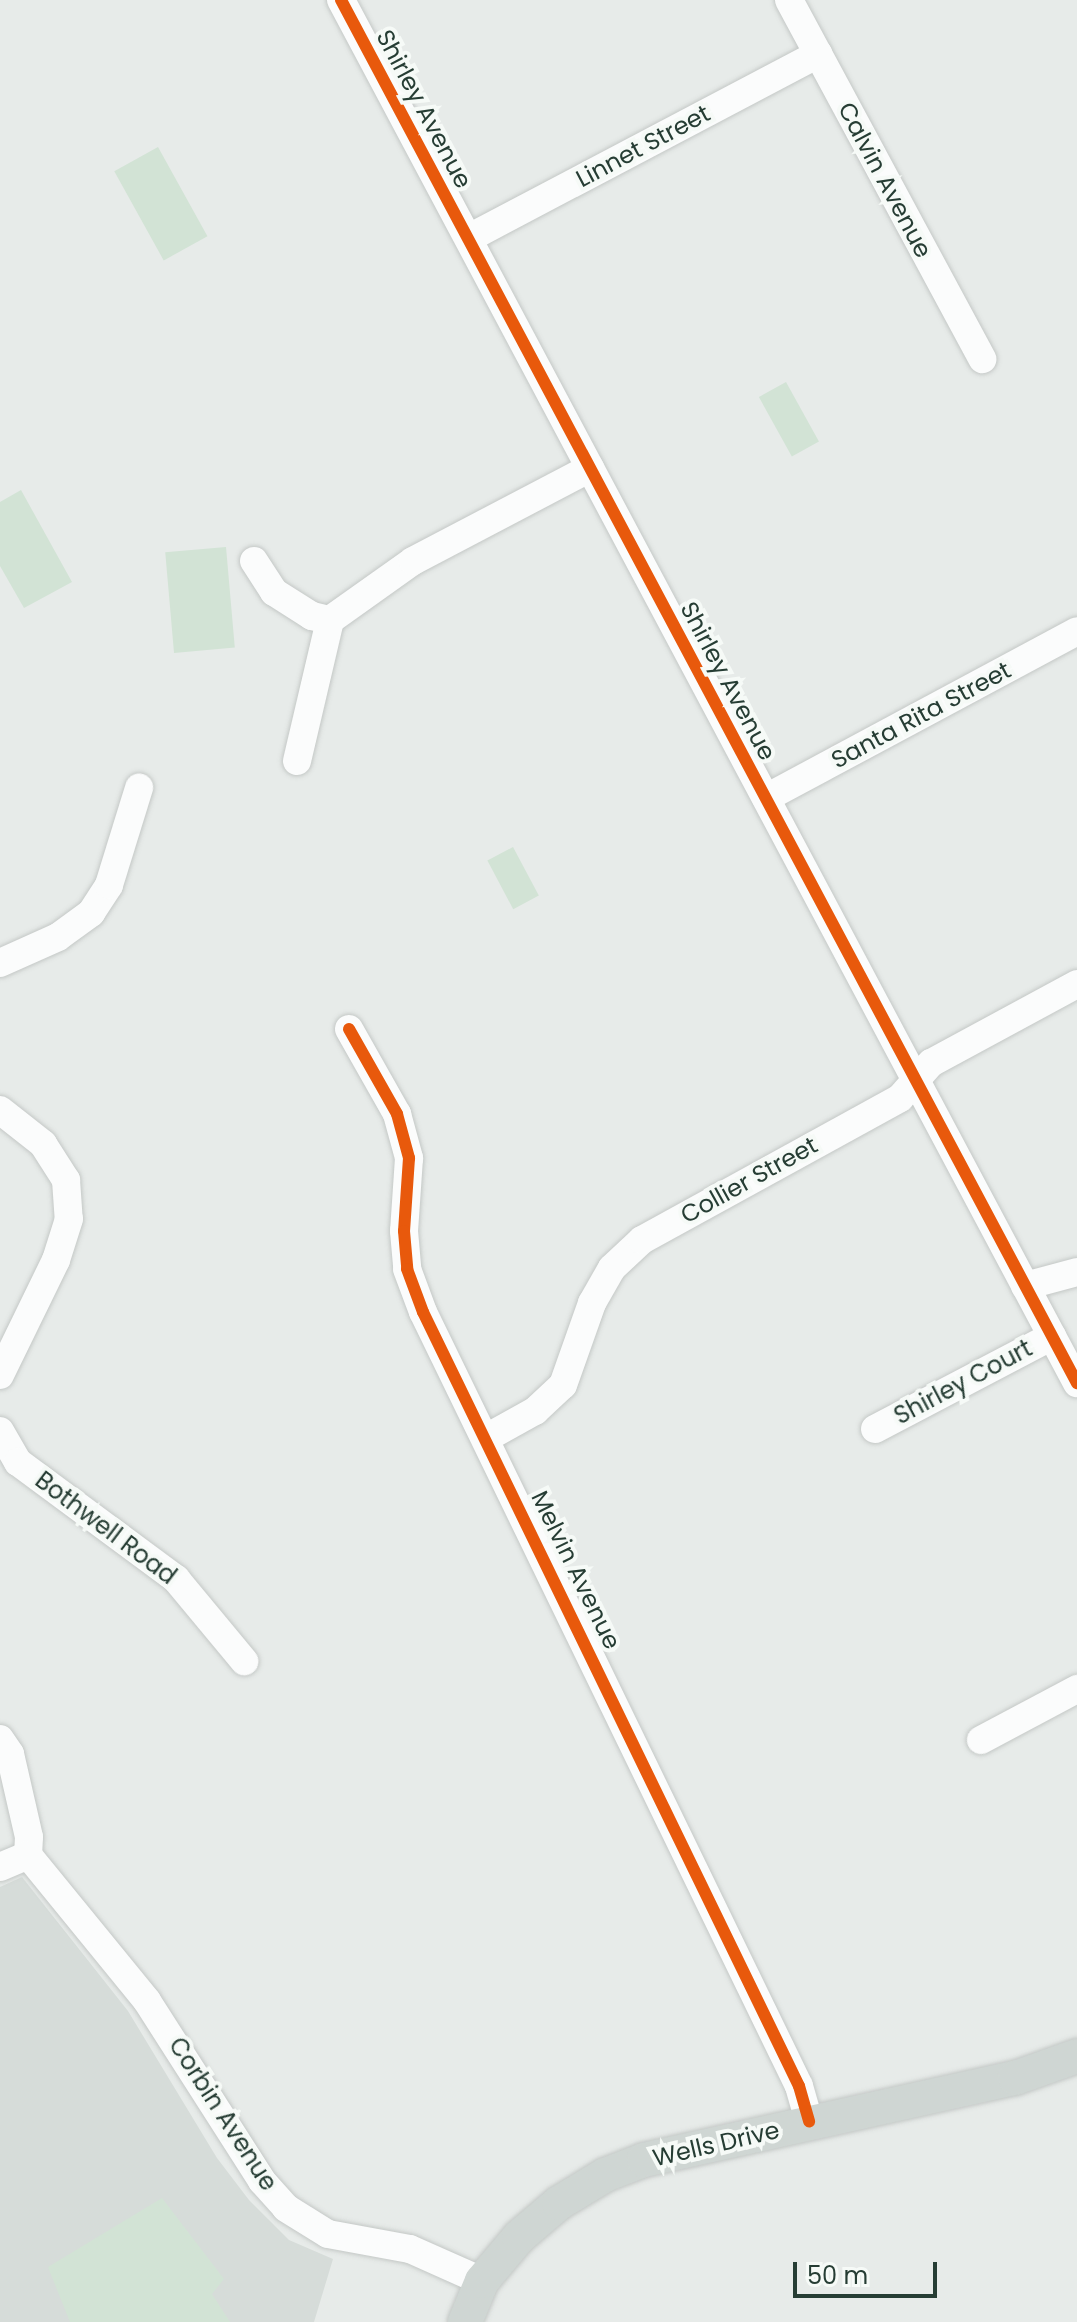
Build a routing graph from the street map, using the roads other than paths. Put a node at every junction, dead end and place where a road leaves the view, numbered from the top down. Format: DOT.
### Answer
graph roads {
  1 [pos="341,0"];
  2 [pos="789,0"];
  3 [pos="818,54"];
  4 [pos="469,238"];
  5 [pos="982,359"];
  6 [pos="590,468"];
  7 [pos="254,561"];
  8 [pos="330,620"];
  9 [pos="1077,631"];
  10 [pos="297,761"];
  11 [pos="139,788"];
  12 [pos="766,798"];
  13 [pos="0,963"];
  14 [pos="1077,984"];
  15 [pos="349,1029"];
  16 [pos="914,1079"];
  17 [pos="0,1110"];
  18 [pos="1077,1272"];
  19 [pos="1025,1286"];
  20 [pos="1052,1336"];
  21 [pos="0,1375"];
  22 [pos="1077,1383"];
  23 [pos="875,1429"];
  24 [pos="0,1431"];
  25 [pos="488,1437"];
  26 [pos="244,1661"];
  27 [pos="1077,1689"];
  28 [pos="981,1740"];
  29 [pos="3,1752"];
  30 [pos="28,1855"];
  31 [pos="0,1867"];
  32 [pos="1077,2056"];
  33 [pos="809,2122"];
  34 [pos="482,2281"];
  35 [pos="465,2322"];
  1 -- 4 [label="street, Shirley Avenue"];
  2 -- 3 [label="street, Calvin Avenue"];
  3 -- 4 [label="street, Linnet Street"];
  3 -- 5 [label="street, Calvin Avenue"];
  4 -- 6 [label="street, Shirley Avenue"];
  6 -- 8 [label="street"];
  6 -- 12 [label="street, Shirley Avenue"];
  7 -- 8 [label="street"];
  8 -- 10 [label="street"];
  9 -- 12 [label="street, Santa Rita Street"];
  11 -- 13 [label="street"];
  12 -- 16 [label="street, Shirley Avenue"];
  14 -- 16 [label="street, Collier Street"];
  15 -- 25 [label="street, Melvin Avenue"];
  16 -- 19 [label="street, Shirley Avenue"];
  16 -- 25 [label="street, Collier Street"];
  17 -- 21 [label="street"];
  18 -- 19 [label="street"];
  19 -- 20 [label="street, Shirley Avenue"];
  20 -- 22 [label="street, Shirley Avenue"];
  20 -- 23 [label="street, Shirley Court"];
  24 -- 26 [label="street, Bothwell Road"];
  25 -- 33 [label="street, Melvin Avenue"];
  27 -- 28 [label="street"];
  29 -- 30 [label="street"];
  30 -- 31 [label="street"];
  30 -- 34 [label="street, Corbin Avenue"];
  32 -- 33 [label="main road, Wells Drive"];
  33 -- 34 [label="main road, Wells Drive"];
  34 -- 35 [label="main road, Wells Drive"];
}
